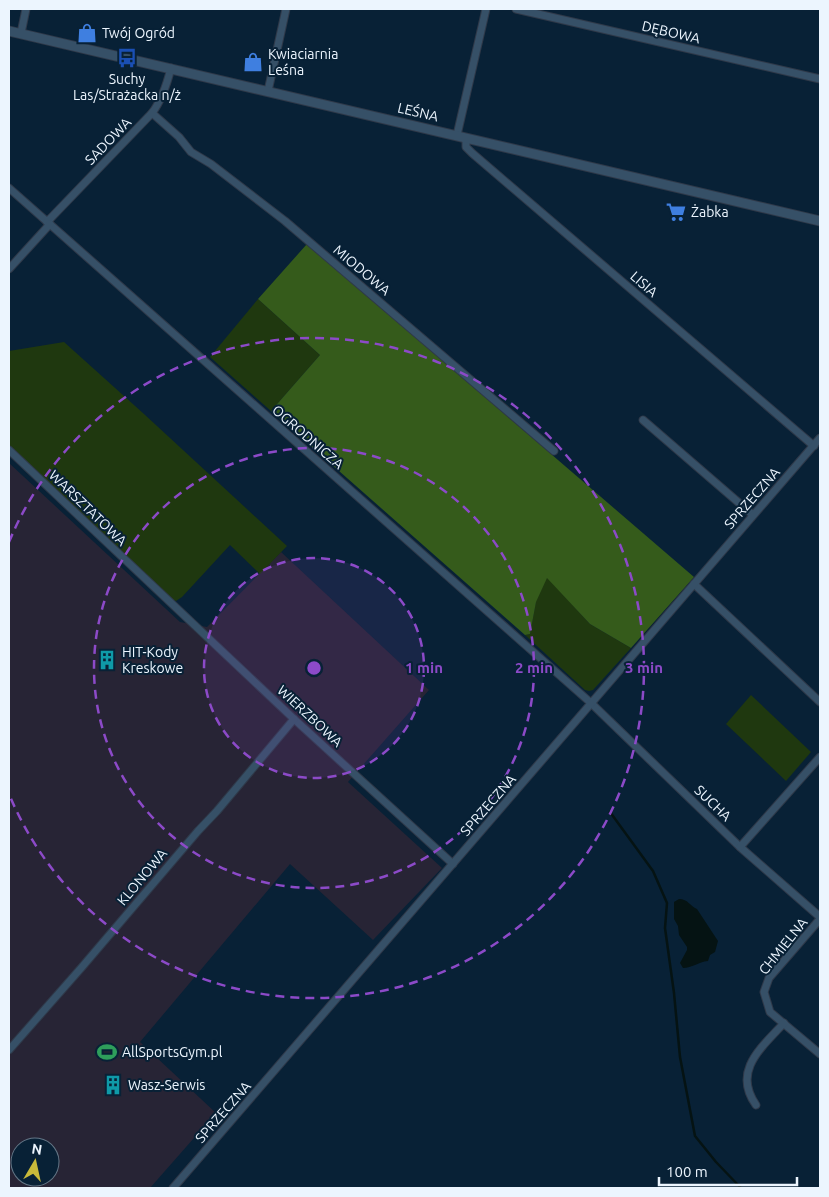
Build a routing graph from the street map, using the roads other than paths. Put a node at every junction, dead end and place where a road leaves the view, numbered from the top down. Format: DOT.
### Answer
graph roads {
  1 [pos="26,9"];
  2 [pos="286,9"];
  3 [pos="486,9"];
  4 [pos="516,9"];
  5 [pos="9,30"];
  6 [pos="21,33"];
  7 [pos="171,68"];
  8 [pos="820,79"];
  9 [pos="268,91"];
  10 [pos="152,113"];
  11 [pos="462,136"];
  12 [pos="9,188"];
  13 [pos="820,220"];
  14 [pos="48,223"];
  15 [pos="9,269"];
  16 [pos="643,420"];
  17 [pos="820,438"];
  18 [pos="814,446"];
  19 [pos="9,450"];
  20 [pos="554,451"];
  21 [pos="753,515"];
  22 [pos="694,584"];
  23 [pos="150,585"];
  24 [pos="820,702"];
  25 [pos="591,704"];
  26 [pos="294,719"];
  27 [pos="820,757"];
  28 [pos="740,847"];
  29 [pos="453,864"];
  30 [pos="820,918"];
  31 [pos="784,1023"];
  32 [pos="9,1050"];
  33 [pos="820,1054"];
  34 [pos="756,1105"];
  35 [pos="173,1188"];
  1 -- 6 [label="street"];
  2 -- 9 [label="street"];
  3 -- 11 [label="street"];
  4 -- 8 [label="street, DĘBOWA"];
  5 -- 6 [label="street, LEŚNA"];
  6 -- 7 [label="street, LEŚNA"];
  7 -- 9 [label="street, LEŚNA"];
  7 -- 10 [label="street, SADOWA"];
  9 -- 11 [label="street, LEŚNA"];
  10 -- 14 [label="street, SADOWA"];
  10 -- 20 [label="street, MIODOWA"];
  11 -- 13 [label="street, LEŚNA"];
  11 -- 18 [label="street, LISIA"];
  12 -- 14 [label="street, OGRODNICZA"];
  14 -- 15 [label="street, SADOWA"];
  14 -- 25 [label="street, OGRODNICZA"];
  16 -- 21 [label="street"];
  17 -- 18 [label="street, SPRZECZNA"];
  18 -- 21 [label="street, SPRZECZNA"];
  19 -- 23 [label="street, WARSZTATOWA"];
  21 -- 22 [label="street, SPRZECZNA"];
  22 -- 24 [label="street"];
  22 -- 25 [label="street, SPRZECZNA"];
  23 -- 26 [label="street, WIERZBOWA"];
  25 -- 28 [label="street, SUCHA"];
  25 -- 29 [label="street, SPRZECZNA"];
  26 -- 29 [label="street, WIERZBOWA"];
  26 -- 32 [label="street, KLONOWA"];
  27 -- 28 [label="street"];
  28 -- 30 [label="street, SUCHA"];
  29 -- 35 [label="street, SPRZECZNA"];
  30 -- 31 [label="street, CHMIELNA"];
  31 -- 33 [label="street, CHMIELNA"];
  31 -- 34 [label="street"];
}
